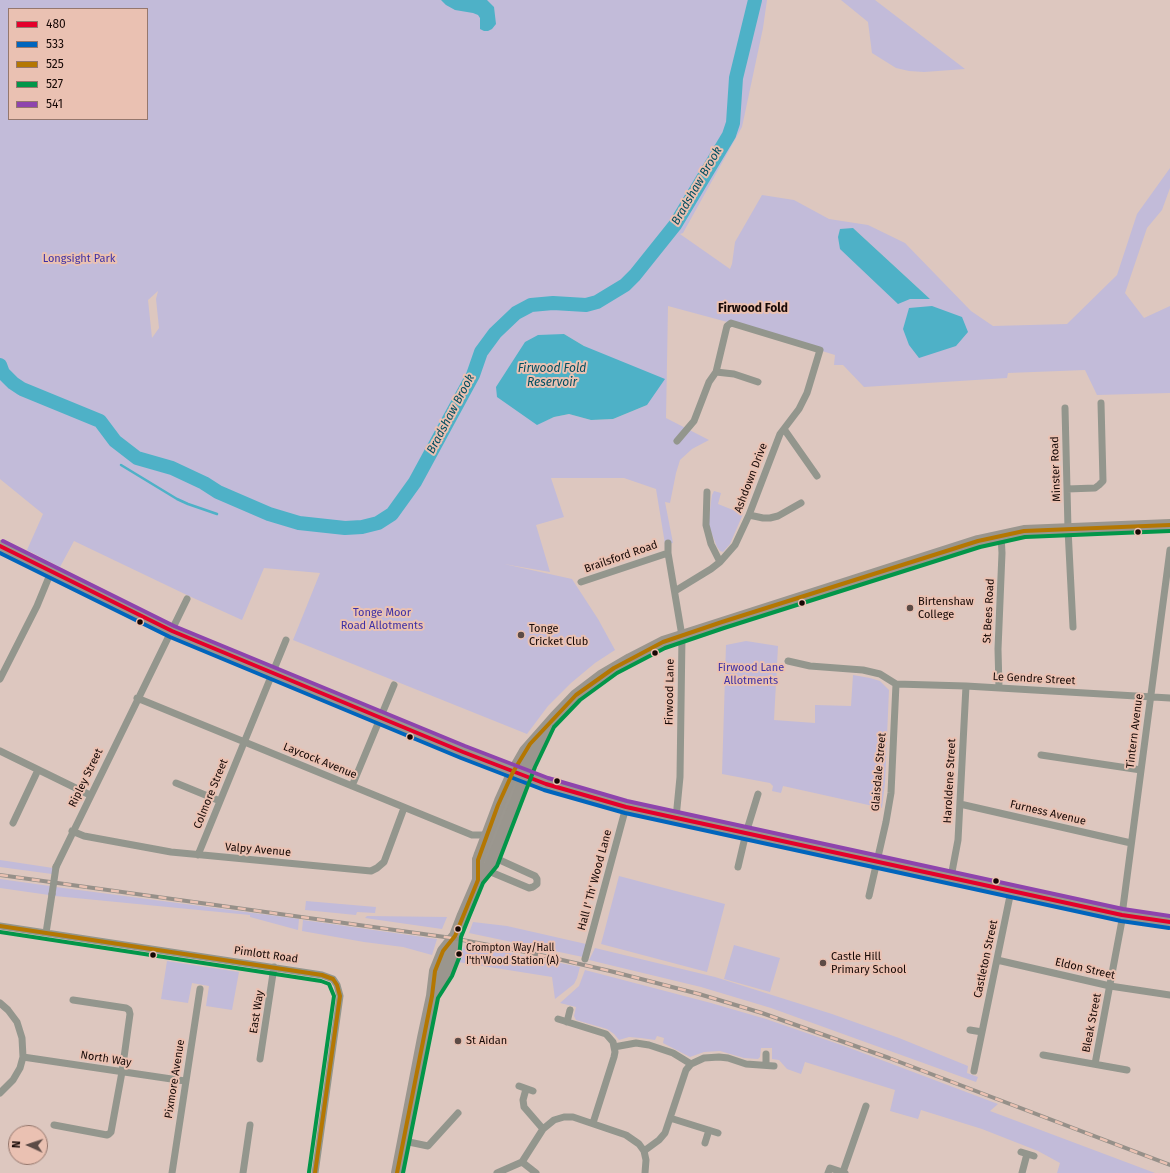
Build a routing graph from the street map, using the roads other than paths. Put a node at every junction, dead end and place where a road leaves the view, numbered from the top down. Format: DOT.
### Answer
graph roads {
  1 [pos="716,372"];
  2 [pos="758,382"];
  3 [pos="1101,403"];
  4 [pos="1065,408"];
  5 [pos="784,429"];
  6 [pos="677,441"];
  7 [pos="817,476"];
  8 [pos="1067,489"];
  9 [pos="707,492"];
  10 [pos="801,503"];
  11 [pos="749,515"];
  12 [pos="1170,525"];
  13 [pos="1068,530"];
  14 [pos="1001,535"];
  15 [pos="668,543"];
  16 [pos="0,546"];
  17 [pos="1170,550"];
  18 [pos="668,552"];
  19 [pos="720,562"];
  20 [pos="51,572"];
  21 [pos="580,582"];
  22 [pos="675,591"];
  23 [pos="187,599"];
  24 [pos="1073,627"];
  25 [pos="172,631"];
  26 [pos="682,636"];
  27 [pos="286,640"];
  28 [pos="788,660"];
  29 [pos="272,674"];
  30 [pos="0,679"];
  31 [pos="896,684"];
  32 [pos="394,685"];
  33 [pos="966,686"];
  34 [pos="998,688"];
  35 [pos="1150,696"];
  36 [pos="137,698"];
  37 [pos="1170,698"];
  38 [pos="381,718"];
  39 [pos="549,724"];
  40 [pos="244,742"];
  41 [pos="0,751"];
  42 [pos="1041,756"];
  43 [pos="38,770"];
  44 [pos="1141,770"];
  45 [pos="513,772"];
  46 [pos="525,777"];
  47 [pos="176,783"];
  48 [pos="352,786"];
  49 [pos="758,794"];
  50 [pos="90,795"];
  51 [pos="220,801"];
  52 [pos="960,804"];
  53 [pos="626,807"];
  54 [pos="404,808"];
  55 [pos="676,818"];
  56 [pos="13,823"];
  57 [pos="72,831"];
  58 [pos="746,834"];
  59 [pos="491,835"];
  60 [pos="1131,843"];
  61 [pos="198,855"];
  62 [pos="493,857"];
  63 [pos="876,862"];
  64 [pos="738,868"];
  65 [pos="482,875"];
  66 [pos="951,877"];
  67 [pos="1011,891"];
  68 [pos="869,896"];
  69 [pos="1123,915"];
  70 [pos="1170,922"];
  71 [pos="0,926"];
  72 [pos="46,933"];
  73 [pos="585,959"];
  74 [pos="997,960"];
  75 [pos="274,968"];
  76 [pos="1110,986"];
  77 [pos="200,989"];
  78 [pos="1170,995"];
  79 [pos="73,1000"];
  80 [pos="0,1003"];
  81 [pos="570,1010"];
  82 [pos="558,1019"];
  83 [pos="566,1022"];
  84 [pos="970,1030"];
  85 [pos="982,1032"];
  86 [pos="660,1039"];
  87 [pos="614,1047"];
  88 [pos="657,1047"];
  89 [pos="766,1054"];
  90 [pos="1043,1055"];
  91 [pos="23,1057"];
  92 [pos="260,1060"];
  93 [pos="691,1064"];
  94 [pos="1096,1064"];
  95 [pos="766,1065"];
  96 [pos="774,1066"];
  97 [pos="1127,1070"];
  98 [pos="974,1071"];
  99 [pos="122,1072"];
  100 [pos="185,1081"];
  101 [pos="526,1089"];
  102 [pos="0,1093"];
  103 [pos="874,1109"];
  104 [pos="458,1113"];
  105 [pos="670,1118"];
  106 [pos="593,1123"];
  107 [pos="54,1125"];
  108 [pos="250,1125"];
  109 [pos="543,1129"];
  110 [pos="709,1130"];
  111 [pos="718,1133"];
  112 [pos="404,1141"];
  113 [pos="705,1143"];
  114 [pos="644,1151"];
  115 [pos="1027,1154"];
  116 [pos="522,1162"];
  117 [pos="172,1173"];
  118 [pos="243,1173"];
  119 [pos="314,1173"];
  120 [pos="397,1173"];
  121 [pos="497,1173"];
  122 [pos="536,1173"];
  123 [pos="645,1173"];
  124 [pos="828,1173"];
  125 [pos="844,1173"];
  126 [pos="1022,1173"];
  1 -- 2 [label="street"];
  1 -- 5 [label="street, Ashdown Drive"];
  1 -- 6 [label="street"];
  3 -- 8 [label="street"];
  4 -- 8 [label="street, Minster Road"];
  5 -- 7 [label="street"];
  5 -- 11 [label="street, Ashdown Drive"];
  8 -- 13 [label="street, Minster Road"];
  9 -- 19 [label="street"];
  10 -- 11 [label="street"];
  11 -- 19 [label="street, Ashdown Drive"];
  12 -- 13 [label="highway"];
  13 -- 14 [label="highway"];
  13 -- 24 [label="street, Minster Road"];
  14 -- 26 [label="highway"];
  14 -- 34 [label="street, St Bees Road"];
  15 -- 18 [label="street, Firwood Lane"];
  16 -- 20 [label="main road"];
  17 -- 35 [label="street, Tintern Avenue"];
  18 -- 21 [label="street, Brailsford Road"];
  18 -- 22 [label="street, Firwood Lane"];
  19 -- 22 [label="street, Ashdown Drive"];
  20 -- 25 [label="main road"];
  20 -- 30 [label="street"];
  22 -- 26 [label="street, Firwood Lane"];
  23 -- 25 [label="street, Ripley Street"];
  25 -- 29 [label="main road"];
  25 -- 36 [label="street, Ripley Street"];
  26 -- 39 [label="highway"];
  26 -- 55 [label="street, Firwood Lane"];
  27 -- 29 [label="street, Colmore Street"];
  28 -- 31 [label="street"];
  29 -- 38 [label="main road"];
  29 -- 40 [label="street, Colmore Street"];
  31 -- 33 [label="street, Le Gendre Street"];
  31 -- 63 [label="street, Glaisdale Street"];
  32 -- 38 [label="street"];
  33 -- 34 [label="street, Le Gendre Street"];
  33 -- 52 [label="street, Haroldene Street"];
  34 -- 35 [label="street, Le Gendre Street"];
  35 -- 37 [label="street, Le Gendre Street"];
  35 -- 44 [label="street, Tintern Avenue"];
  36 -- 40 [label="street, Laycock Avenue"];
  36 -- 50 [label="street, Ripley Street"];
  38 -- 45 [label="main road"];
  38 -- 48 [label="street"];
  39 -- 45 [label="highway"];
  39 -- 46 [label="highway"];
  40 -- 48 [label="street, Laycock Avenue"];
  40 -- 51 [label="street, Colmore Street"];
  41 -- 43 [label="street"];
  42 -- 44 [label="street"];
  43 -- 50 [label="street"];
  43 -- 56 [label="street"];
  44 -- 60 [label="street, Tintern Avenue"];
  45 -- 46 [label="main road"];
  45 -- 59 [label="highway"];
  46 -- 53 [label="main road"];
  46 -- 59 [label="main road"];
  46 -- 62 [label="highway"];
  47 -- 51 [label="street"];
  48 -- 54 [label="street, Laycock Avenue"];
  49 -- 58 [label="street"];
  50 -- 57 [label="street, Ripley Street"];
  51 -- 61 [label="street, Colmore Street"];
  52 -- 60 [label="street, Furness Avenue"];
  52 -- 66 [label="street, Haroldene Street"];
  53 -- 55 [label="main road"];
  53 -- 73 [label="street, Hall I' Th' Wood Lane"];
  54 -- 59 [label="street, Laycock Avenue"];
  54 -- 61 [label="street, Valpy Avenue"];
  55 -- 58 [label="main road"];
  57 -- 61 [label="street, Valpy Avenue"];
  57 -- 72 [label="street, Ripley Street, bridge"];
  58 -- 63 [label="main road"];
  58 -- 64 [label="street"];
  59 -- 65 [label="highway"];
  60 -- 69 [label="street, Tintern Avenue"];
  62 -- 65 [label="highway"];
  62 -- 65 [label="street"];
  63 -- 66 [label="main road"];
  63 -- 68 [label="street, Glaisdale Street"];
  65 -- 112 [label="highway"];
  66 -- 67 [label="main road"];
  67 -- 69 [label="main road"];
  67 -- 74 [label="street, Castleton Street"];
  69 -- 70 [label="main road"];
  69 -- 76 [label="street, Bleak Street"];
  71 -- 72 [label="street, Pimlott Road"];
  72 -- 75 [label="street, Pimlott Road"];
  74 -- 76 [label="street, Eldon Street"];
  74 -- 85 [label="street, Castleton Street"];
  75 -- 92 [label="street, East Way"];
  75 -- 119 [label="street, Pimlott Road"];
  76 -- 78 [label="street, Eldon Street"];
  76 -- 94 [label="street, Bleak Street"];
  77 -- 100 [label="street, Pixmore Avenue"];
  79 -- 99 [label="street"];
  80 -- 91 [label="street"];
  81 -- 83 [label="street"];
  82 -- 83 [label="street"];
  83 -- 87 [label="street"];
  84 -- 85 [label="street"];
  85 -- 98 [label="street, Castleton Street"];
  86 -- 88 [label="street"];
  87 -- 88 [label="street"];
  87 -- 106 [label="street"];
  88 -- 93 [label="street"];
  89 -- 95 [label="street"];
  90 -- 94 [label="street, Bleak Street"];
  91 -- 99 [label="street, North Way"];
  91 -- 102 [label="street"];
  93 -- 95 [label="street"];
  93 -- 105 [label="street"];
  94 -- 97 [label="street, Bleak Street"];
  95 -- 96 [label="street"];
  99 -- 100 [label="street, North Way"];
  99 -- 107 [label="street"];
  100 -- 117 [label="street, Pixmore Avenue"];
  101 -- 109 [label="street"];
  103 -- 125 [label="street"];
  104 -- 112 [label="street"];
  105 -- 110 [label="street"];
  105 -- 114 [label="street"];
  106 -- 109 [label="street"];
  106 -- 114 [label="street"];
  108 -- 118 [label="street"];
  109 -- 116 [label="street"];
  110 -- 111 [label="street"];
  110 -- 113 [label="street"];
  112 -- 120 [label="highway"];
  114 -- 123 [label="street"];
  115 -- 126 [label="street"];
  116 -- 121 [label="street"];
  116 -- 122 [label="street"];
  124 -- 125 [label="street"];
}
